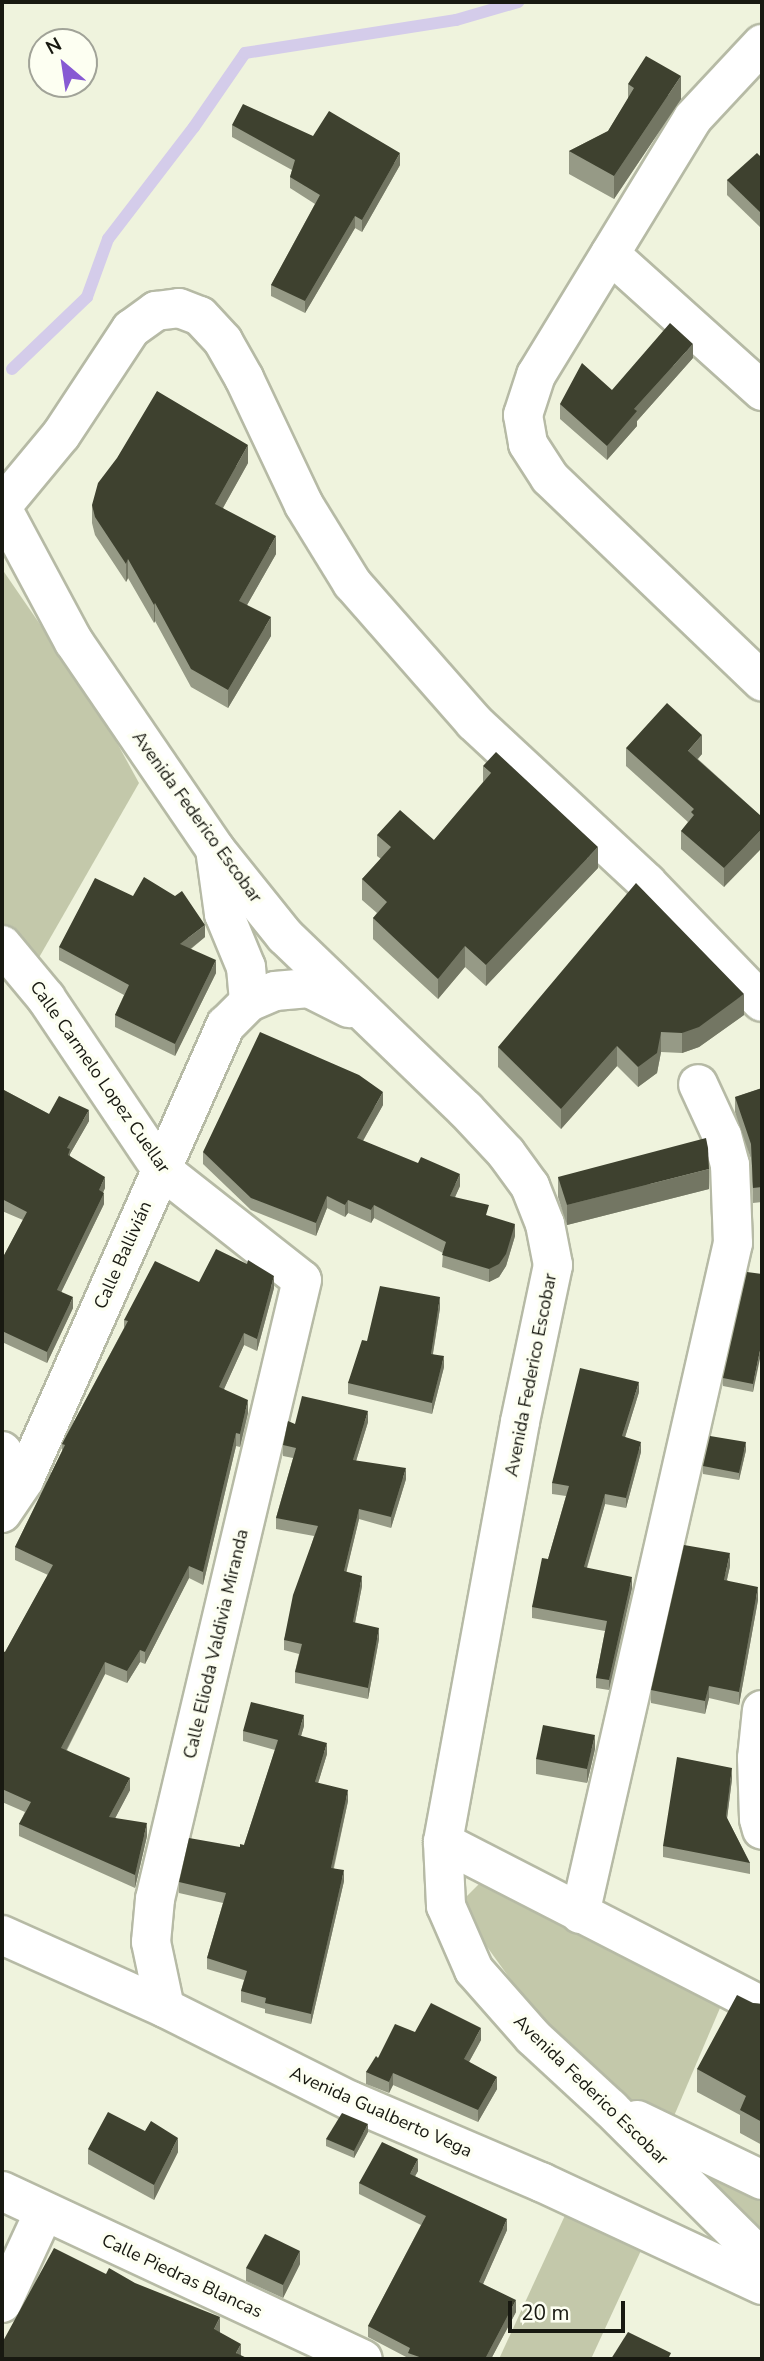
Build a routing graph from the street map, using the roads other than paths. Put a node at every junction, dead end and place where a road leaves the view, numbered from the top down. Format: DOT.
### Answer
graph roads {
  1 [pos="762,44"];
  2 [pos="610,254"];
  3 [pos="762,391"];
  4 [pos="2,507"];
  5 [pos="762,681"];
  6 [pos="215,849"];
  7 [pos="2,945"];
  8 [pos="249,1002"];
  9 [pos="762,1002"];
  10 [pos="374,1019"];
  11 [pos="698,1084"];
  12 [pos="161,1169"];
  13 [pos="302,1280"];
  14 [pos="2,1451"];
  15 [pos="24,1480"];
  16 [pos="2,1513"];
  17 [pos="762,1710"];
  18 [pos="762,1830"];
  19 [pos="443,1842"];
  20 [pos="580,1913"];
  21 [pos="2,1935"];
  22 [pos="762,2006"];
  23 [pos="165,2008"];
  24 [pos="610,2108"];
  25 [pos="762,2180"];
  26 [pos="2,2191"];
  27 [pos="44,2212"];
  28 [pos="762,2259"];
  29 [pos="762,2285"];
  30 [pos="2,2303"];
  31 [pos="363,2359"];
  1 -- 2 [label="street"];
  2 -- 3 [label="street"];
  2 -- 5 [label="street"];
  4 -- 6 [label="street, Avenida Federico Escobar"];
  4 -- 9 [label="street"];
  6 -- 8 [label="street"];
  6 -- 10 [label="street, Avenida Federico Escobar"];
  7 -- 12 [label="street, Calle Carmelo Lopez Cuellar"];
  8 -- 10 [label="street"];
  8 -- 12 [label="street, Calle Ballivián"];
  10 -- 19 [label="street, Avenida Federico Escobar"];
  11 -- 20 [label="street"];
  12 -- 13 [label="street, Calle Carmelo Lopez Cuellar"];
  12 -- 15 [label="street, Calle Ballivián"];
  13 -- 23 [label="street, Calle Elioda Valdivia Miranda"];
  14 -- 15 [label="street"];
  15 -- 16 [label="street, Calle Ballivián"];
  17 -- 18 [label="street"];
  19 -- 20 [label="street"];
  19 -- 24 [label="street, Avenida Federico Escobar"];
  20 -- 22 [label="street"];
  21 -- 23 [label="street, Avenida Gualberto Vega"];
  23 -- 29 [label="street, Avenida Gualberto Vega"];
  24 -- 25 [label="street"];
  24 -- 28 [label="street, Avenida Federico Escobar"];
  26 -- 27 [label="street, Calle Piedras Blancas"];
  27 -- 30 [label="street"];
  27 -- 31 [label="street, Calle Piedras Blancas"];
}
